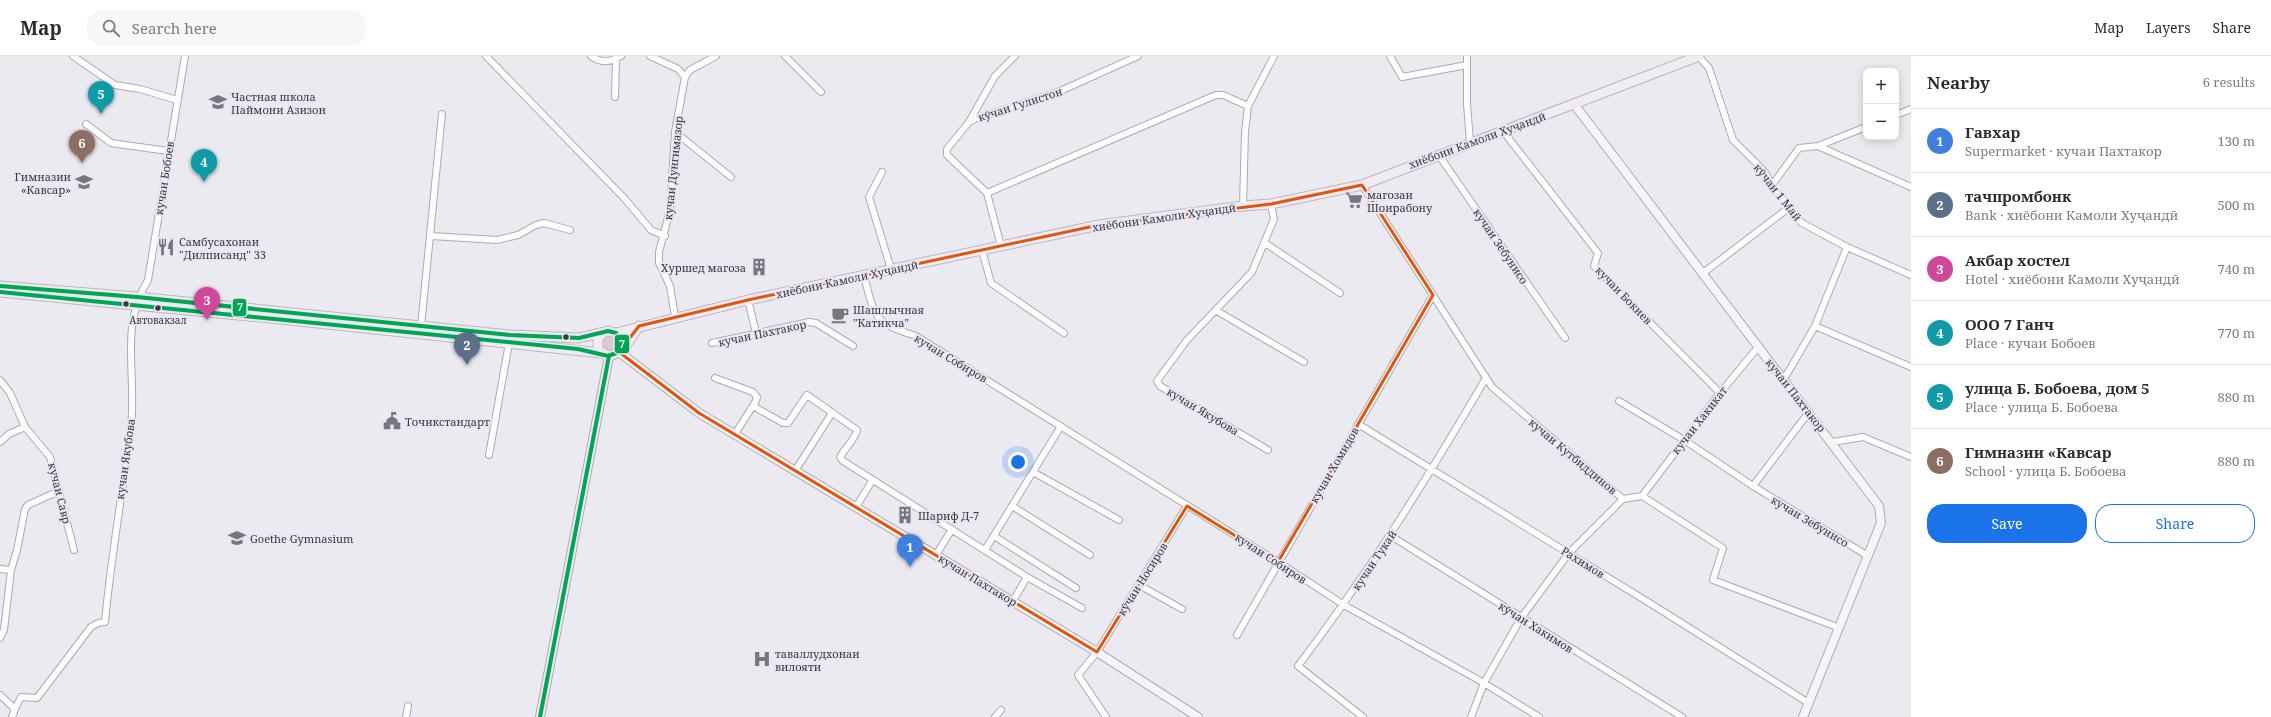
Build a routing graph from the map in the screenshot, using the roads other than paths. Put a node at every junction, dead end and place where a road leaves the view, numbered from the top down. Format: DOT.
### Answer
graph roads {
  1 [pos="73,56"];
  2 [pos="185,56"];
  3 [pos="486,56"];
  4 [pos="591,56"];
  5 [pos="650,56"];
  6 [pos="716,56"];
  7 [pos="785,56"];
  8 [pos="1015,56"];
  9 [pos="1138,56"];
  10 [pos="1274,56"];
  11 [pos="1390,56"];
  12 [pos="1467,56"];
  13 [pos="1698,56"];
  14 [pos="619,57"];
  15 [pos="1467,65"];
  16 [pos="685,77"];
  17 [pos="821,92"];
  18 [pos="615,97"];
  19 [pos="177,100"];
  20 [pos="1574,104"];
  21 [pos="1248,106"];
  22 [pos="1910,110"];
  23 [pos="442,114"];
  24 [pos="1899,114"];
  25 [pos="969,122"];
  26 [pos="86,124"];
  27 [pos="1863,128"];
  28 [pos="675,132"];
  29 [pos="1503,132"];
  30 [pos="1470,142"];
  31 [pos="1818,146"];
  32 [pos="168,151"];
  33 [pos="1438,154"];
  34 [pos="882,172"];
  35 [pos="731,177"];
  36 [pos="1362,185"];
  37 [pos="1772,185"];
  38 [pos="1911,187"];
  39 [pos="987,194"];
  40 [pos="1271,204"];
  41 [pos="1243,206"];
  42 [pos="1790,207"];
  43 [pos="570,230"];
  44 [pos="431,236"];
  45 [pos="665,236"];
  46 [pos="1265,243"];
  47 [pos="1001,246"];
  48 [pos="1847,247"];
  49 [pos="982,250"];
  50 [pos="891,270"];
  51 [pos="1703,273"];
  52 [pos="864,276"];
  53 [pos="1911,276"];
  54 [pos="0,286"];
  55 [pos="0,292"];
  56 [pos="1340,293"];
  57 [pos="1433,295"];
  58 [pos="137,300"];
  59 [pos="748,300"];
  60 [pos="1217,311"];
  61 [pos="675,317"];
  62 [pos="421,326"];
  63 [pos="638,326"];
  64 [pos="1815,326"];
  65 [pos="604,332"];
  66 [pos="616,333"];
  67 [pos="1064,333"];
  68 [pos="756,334"];
  69 [pos="1565,338"];
  70 [pos="510,339"];
  71 [pos="712,343"];
  72 [pos="852,346"];
  73 [pos="1758,346"];
  74 [pos="620,350"];
  75 [pos="605,355"];
  76 [pos="1304,362"];
  77 [pos="1911,367"];
  78 [pos="715,378"];
  79 [pos="1486,378"];
  80 [pos="1784,379"];
  81 [pos="0,380"];
  82 [pos="1720,393"];
  83 [pos="1619,401"];
  84 [pos="753,406"];
  85 [pos="1809,412"];
  86 [pos="832,413"];
  87 [pos="1358,424"];
  88 [pos="1061,426"];
  89 [pos="25,427"];
  90 [pos="734,434"];
  91 [pos="1684,440"];
  92 [pos="0,442"];
  93 [pos="1833,442"];
  94 [pos="1268,450"];
  95 [pos="490,456"];
  96 [pos="1911,457"];
  97 [pos="1432,469"];
  98 [pos="795,471"];
  99 [pos="1033,472"];
  100 [pos="872,480"];
  101 [pos="1753,486"];
  102 [pos="59,491"];
  103 [pos="1642,496"];
  104 [pos="1623,499"];
  105 [pos="1012,506"];
  106 [pos="1188,506"];
  107 [pos="856,507"];
  108 [pos="1119,520"];
  109 [pos="952,529"];
  110 [pos="994,536"];
  111 [pos="1391,536"];
  112 [pos="74,550"];
  113 [pos="985,550"];
  114 [pos="1569,553"];
  115 [pos="936,555"];
  116 [pos="1090,555"];
  117 [pos="1868,556"];
  118 [pos="1278,562"];
  119 [pos="0,569"];
  120 [pos="11,570"];
  121 [pos="1026,577"];
  122 [pos="1139,584"];
  123 [pos="1076,588"];
  124 [pos="1013,601"];
  125 [pos="1344,605"];
  126 [pos="1082,608"];
  127 [pos="1182,609"];
  128 [pos="1521,618"];
  129 [pos="1837,627"];
  130 [pos="1237,635"];
  131 [pos="0,638"];
  132 [pos="1097,652"];
  133 [pos="1484,683"];
  134 [pos="0,695"];
  135 [pos="1807,702"];
  136 [pos="408,706"];
  137 [pos="16,710"];
  138 [pos="1001,710"];
  139 [pos="12,717"];
  140 [pos="406,717"];
  141 [pos="540,717"];
  142 [pos="995,717"];
  143 [pos="1106,717"];
  144 [pos="1198,717"];
  145 [pos="1363,717"];
  146 [pos="1471,717"];
  147 [pos="1539,717"];
  148 [pos="1682,717"];
  149 [pos="1802,717"];
  1 -- 19 [label="street"];
  2 -- 19 [label="street, кучаи Бобоев"];
  3 -- 45 [label="street"];
  4 -- 14 [label="street"];
  5 -- 16 [label="street"];
  6 -- 16 [label="street"];
  7 -- 17 [label="street"];
  8 -- 25 [label="street"];
  9 -- 25 [label="street, кӯчаи Гулистон"];
  10 -- 21 [label="street"];
  11 -- 15 [label="street"];
  12 -- 15 [label="street"];
  13 -- 20 [label="main road, хиёбони Камоли Хуҷандӣ"];
  13 -- 37 [label="street, кӯчаи 1 Май"];
  14 -- 18 [label="street"];
  15 -- 30 [label="street"];
  16 -- 28 [label="street, кучаи Дунгимазор"];
  19 -- 32 [label="street, кучаи Бобоев"];
  20 -- 29 [label="main road, хиёбони Камоли Хуҷандӣ"];
  20 -- 51 [label="main road, кучаи Пахтакор"];
  21 -- 39 [label="street"];
  21 -- 41 [label="street"];
  22 -- 24 [label="street"];
  23 -- 44 [label="street"];
  25 -- 39 [label="street, кӯчаи Гулистон"];
  26 -- 32 [label="street"];
  27 -- 31 [label="street"];
  28 -- 35 [label="street"];
  28 -- 45 [label="street, кучаи Дунгимазор"];
  29 -- 30 [label="main road, хиёбони Камоли Хуҷандӣ"];
  29 -- 82 [label="street, кучаи Бокиев"];
  30 -- 33 [label="main road, хиёбони Камоли Хуҷандӣ"];
  31 -- 37 [label="street"];
  31 -- 38 [label="street"];
  32 -- 58 [label="street, кучаи Бобоев"];
  33 -- 36 [label="main road, хиёбони Камоли Хуҷандӣ"];
  33 -- 69 [label="street, кучаи Зебунисо"];
  34 -- 50 [label="street"];
  36 -- 40 [label="main road, хиёбони Камоли Хуҷандӣ"];
  36 -- 57 [label="street, кучаи Кутбиддинов"];
  37 -- 42 [label="street, кӯчаи 1 Май"];
  39 -- 47 [label="street"];
  40 -- 41 [label="main road, хиёбони Камоли Хуҷандӣ"];
  40 -- 46 [label="street, кучаи Якубова"];
  41 -- 47 [label="main road, хиёбони Камоли Хуҷандӣ"];
  42 -- 48 [label="street, кӯчаи 1 Май"];
  42 -- 51 [label="street"];
  43 -- 44 [label="street"];
  44 -- 62 [label="street"];
  45 -- 61 [label="street, кучаи Дунгимазор"];
  46 -- 56 [label="street"];
  46 -- 60 [label="street, кучаи Якубова"];
  47 -- 49 [label="main road, хиёбони Камоли Хуҷандӣ"];
  48 -- 53 [label="street, кӯчаи 1 Май"];
  48 -- 64 [label="street"];
  49 -- 50 [label="main road, хиёбони Камоли Хуҷандӣ"];
  49 -- 67 [label="street"];
  50 -- 52 [label="main road, хиёбони Камоли Хуҷандӣ"];
  51 -- 73 [label="main road, кучаи Пахтакор"];
  52 -- 59 [label="main road, хиёбони Камоли Хуҷандӣ"];
  52 -- 88 [label="street, кучаи Собиров"];
  54 -- 58 [label="main road"];
  55 -- 58 [label="main road"];
  57 -- 79 [label="street, кучаи Кутбиддинов"];
  57 -- 87 [label="street, кучаи Хомидов"];
  58 -- 62 [label="main road"];
  58 -- 70 [label="main road"];
  58 -- 137 [label="street, кучаи Якубова"];
  59 -- 61 [label="main road, хиёбони Камоли Хуҷандӣ"];
  59 -- 68 [label="street"];
  60 -- 76 [label="street"];
  60 -- 94 [label="street, кучаи Якубова"];
  61 -- 63 [label="main road, хиёбони Камоли Хуҷандӣ"];
  62 -- 70 [label="main road"];
  63 -- 66 [label="main road, хиёбони Камоли Хуҷандӣ"];
  63 -- 74 [label="main road"];
  64 -- 77 [label="street"];
  64 -- 80 [label="street"];
  65 -- 66 [label="main road"];
  65 -- 70 [label="main road"];
  65 -- 75 [label="main road"];
  66 -- 74 [label="main road"];
  68 -- 71 [label="street, кучаи Пахтакор"];
  68 -- 72 [label="street, кучаи Пахтакор"];
  70 -- 75 [label="main road"];
  70 -- 95 [label="street"];
  73 -- 80 [label="main road, кучаи Пахтакор"];
  73 -- 82 [label="street, кучаи Хакикат"];
  74 -- 75 [label="main road"];
  74 -- 90 [label="main road, кучаи Пахтакор"];
  75 -- 141 [label="main road"];
  78 -- 84 [label="street"];
  79 -- 97 [label="street, кучаи Тукай"];
  79 -- 104 [label="street, кучаи Кутбиддинов"];
  80 -- 85 [label="main road, кучаи Пахтакор"];
  81 -- 89 [label="street, кучаи Савр"];
  82 -- 91 [label="street, кучаи Хакикат"];
  83 -- 91 [label="street, кучаи Зебунисо"];
  84 -- 86 [label="street"];
  84 -- 90 [label="street"];
  85 -- 93 [label="main road, кучаи Пахтакор"];
  85 -- 101 [label="street"];
  86 -- 98 [label="street"];
  86 -- 100 [label="street"];
  87 -- 97 [label="street, Рахимов"];
  87 -- 118 [label="street, кучаи Хомидов"];
  88 -- 99 [label="street"];
  88 -- 106 [label="street, кучаи Собиров"];
  89 -- 92 [label="street"];
  89 -- 102 [label="street, кучаи Савр"];
  90 -- 98 [label="main road, кучаи Пахтакор"];
  91 -- 101 [label="street, кучаи Зебунисо"];
  91 -- 103 [label="street, кучаи Хакикат"];
  93 -- 96 [label="street"];
  93 -- 117 [label="main road, кучаи Пахтакор"];
  97 -- 111 [label="street, кучаи Тукай"];
  97 -- 114 [label="street, Рахимов"];
  98 -- 107 [label="main road, кучаи Пахтакор"];
  99 -- 105 [label="street"];
  99 -- 108 [label="street"];
  100 -- 107 [label="street"];
  100 -- 109 [label="street"];
  101 -- 117 [label="street, кучаи Зебунисо"];
  102 -- 112 [label="street, кучаи Савр"];
  102 -- 120 [label="street"];
  103 -- 104 [label="street, кучаи Кутбиддинов"];
  103 -- 129 [label="street"];
  104 -- 114 [label="street"];
  105 -- 110 [label="street"];
  105 -- 116 [label="street"];
  106 -- 118 [label="street, кучаи Собиров"];
  106 -- 122 [label="street, кӯчаи Носиров"];
  107 -- 115 [label="main road, кучаи Пахтакор"];
  109 -- 113 [label="street"];
  109 -- 115 [label="street"];
  110 -- 113 [label="street"];
  110 -- 123 [label="street"];
  111 -- 125 [label="street, кучаи Тукай"];
  111 -- 128 [label="street, кӯчаи Хакимов"];
  113 -- 121 [label="street"];
  114 -- 128 [label="street"];
  114 -- 135 [label="street, Рахимов"];
  115 -- 124 [label="main road, кучаи Пахтакор"];
  117 -- 129 [label="main road, кучаи Пахтакор"];
  118 -- 125 [label="street, кучаи Собиров"];
  118 -- 130 [label="street, кучаи Хомидов"];
  119 -- 120 [label="street"];
  120 -- 131 [label="street"];
  121 -- 124 [label="street"];
  121 -- 126 [label="street"];
  122 -- 127 [label="street"];
  122 -- 132 [label="street, кӯчаи Носиров"];
  124 -- 132 [label="main road, кучаи Пахтакор"];
  125 -- 133 [label="street, кучаи Собиров"];
  125 -- 145 [label="street, кучаи Тукай"];
  128 -- 133 [label="street"];
  128 -- 148 [label="street, кӯчаи Хакимов"];
  129 -- 135 [label="main road, кучаи Пахтакор"];
  132 -- 143 [label="street, кӯчаи Носиров"];
  132 -- 144 [label="main road, кучаи Пахтакор"];
  133 -- 146 [label="street"];
  133 -- 147 [label="street, кучаи Собиров"];
  134 -- 137 [label="street"];
  135 -- 149 [label="main road, кучаи Пахтакор"];
  136 -- 140 [label="street"];
  137 -- 139 [label="street"];
  138 -- 142 [label="street"];
}
